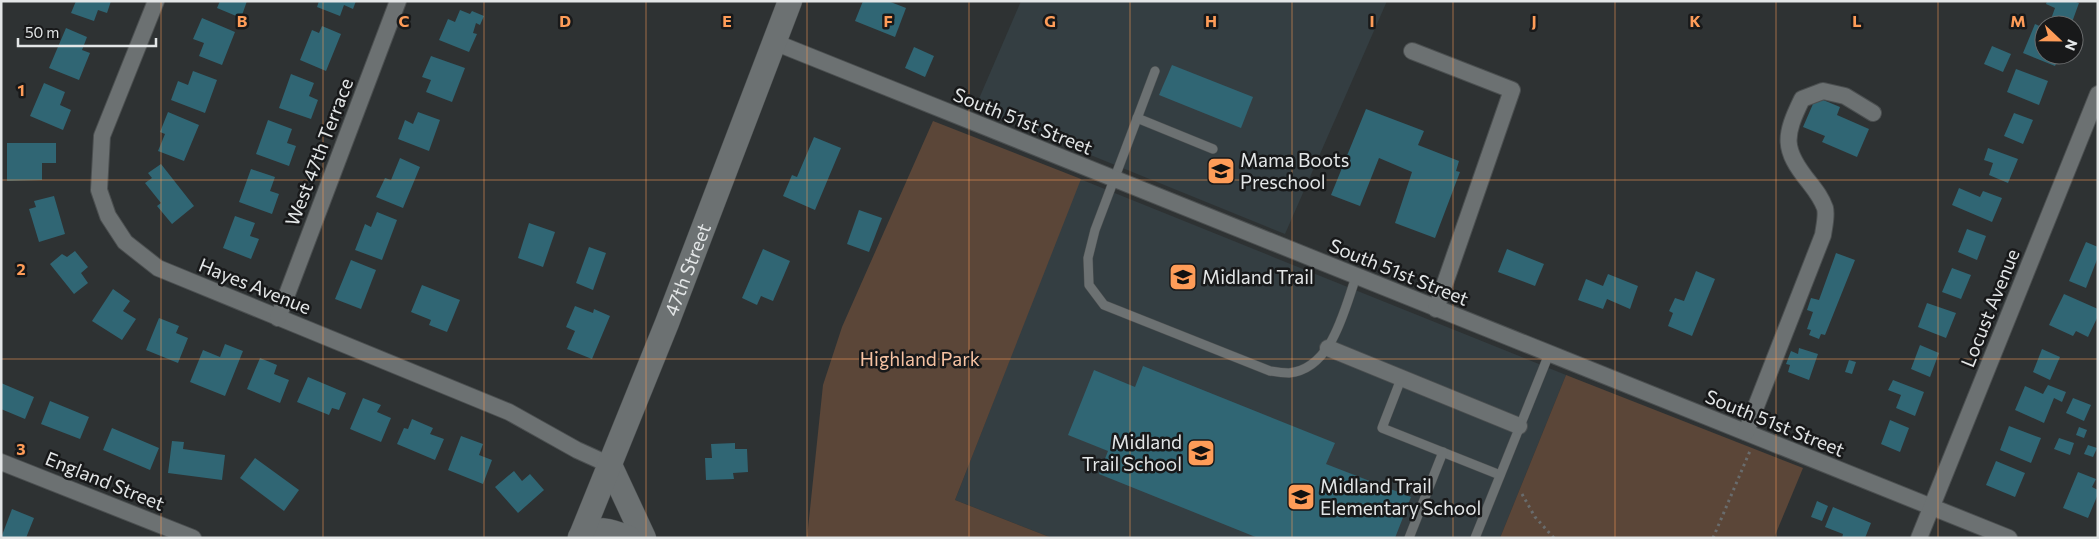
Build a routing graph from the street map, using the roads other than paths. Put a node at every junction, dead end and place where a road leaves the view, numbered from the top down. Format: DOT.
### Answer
graph roads {
  1 [pos="156,1"];
  2 [pos="398,1"];
  3 [pos="790,1"];
  4 [pos="774,42"];
  5 [pos="1412,51"];
  6 [pos="1155,71"];
  7 [pos="2096,105"];
  8 [pos="1873,113"];
  9 [pos="1137,118"];
  10 [pos="1213,149"];
  11 [pos="1114,180"];
  12 [pos="1356,277"];
  13 [pos="1436,309"];
  14 [pos="278,318"];
  15 [pos="1328,348"];
  16 [pos="1549,354"];
  17 [pos="1401,379"];
  18 [pos="1519,426"];
  19 [pos="1752,434"];
  20 [pos="1443,452"];
  21 [pos="1,462"];
  22 [pos="610,465"];
  23 [pos="1500,475"];
  24 [pos="1932,507"];
  25 [pos="193,538"];
  26 [pos="580,538"];
  27 [pos="629,538"];
  28 [pos="644,538"];
  29 [pos="1409,538"];
  30 [pos="1475,538"];
  31 [pos="1919,538"];
  32 [pos="2009,538"];
  1 -- 14 [label="street, Hayes Avenue"];
  2 -- 14 [label="street, West 47th Terrace"];
  3 -- 4 [label="main road, 47th Street"];
  4 -- 11 [label="street, South 51st Street"];
  4 -- 22 [label="main road, 47th Street"];
  5 -- 13 [label="street"];
  6 -- 9 [label="lane"];
  7 -- 24 [label="street, Locust Avenue"];
  8 -- 19 [label="street"];
  9 -- 10 [label="lane"];
  9 -- 11 [label="lane"];
  11 -- 12 [label="street, South 51st Street"];
  11 -- 15 [label="lane"];
  12 -- 13 [label="street, South 51st Street"];
  12 -- 15 [label="lane"];
  13 -- 16 [label="street, South 51st Street"];
  14 -- 22 [label="street, Hayes Avenue"];
  15 -- 17 [label="street"];
  16 -- 18 [label="lane"];
  16 -- 19 [label="street, South 51st Street"];
  17 -- 18 [label="street"];
  17 -- 20 [label="lane"];
  18 -- 23 [label="lane"];
  19 -- 24 [label="street, South 51st Street"];
  20 -- 23 [label="lane"];
  20 -- 29 [label="lane"];
  21 -- 25 [label="street, England Street"];
  22 -- 26 [label="main road, 47th Street"];
  22 -- 28 [label="main road"];
  23 -- 30 [label="lane"];
  24 -- 31 [label="street, Locust Avenue"];
  24 -- 32 [label="street, South 51st Street"];
  26 -- 27 [label="main road"];
}
